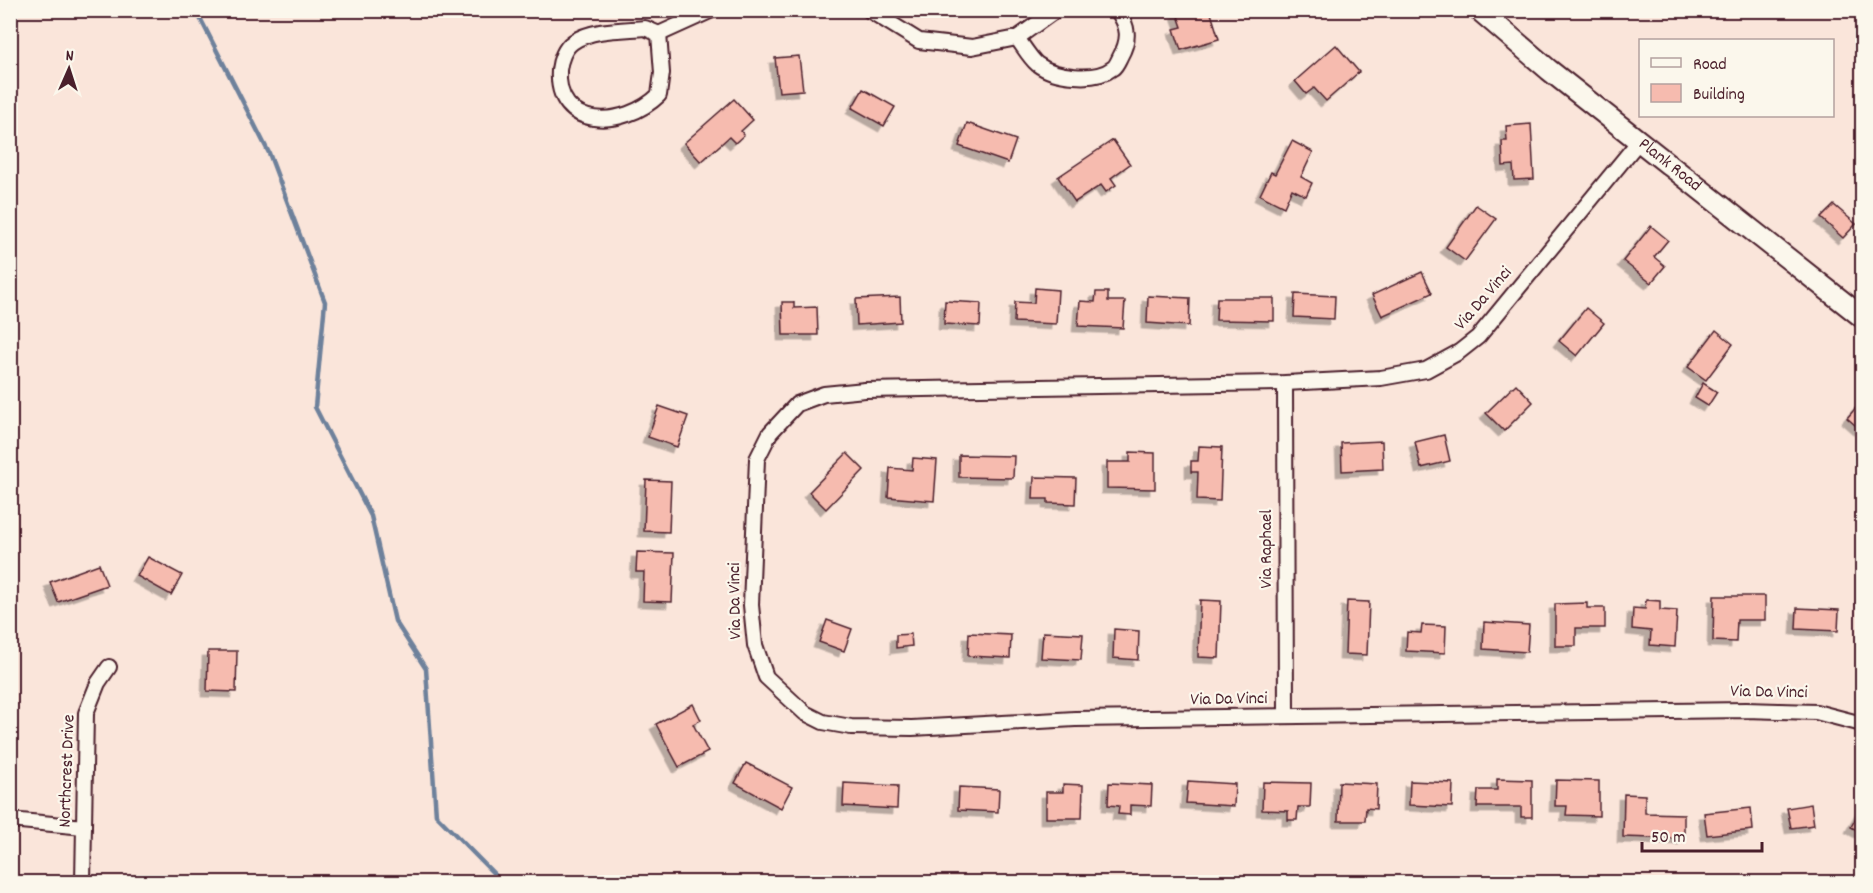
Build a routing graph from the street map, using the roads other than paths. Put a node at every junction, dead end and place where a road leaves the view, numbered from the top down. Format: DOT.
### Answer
graph roads {
  1 [pos="712,10"];
  2 [pos="869,10"];
  3 [pos="1056,10"];
  4 [pos="1117,10"];
  5 [pos="1479,10"];
  6 [pos="659,34"];
  7 [pos="1017,38"];
  8 [pos="1639,141"];
  9 [pos="1863,317"];
  10 [pos="1285,383"];
  11 [pos="109,667"];
  12 [pos="1286,716"];
  13 [pos="1863,724"];
  14 [pos="10,820"];
  15 [pos="84,827"];
  16 [pos="83,882"];
  1 -- 6 [label="street"];
  2 -- 7 [label="street"];
  3 -- 7 [label="street"];
  4 -- 7 [label="street"];
  5 -- 8 [label="street, Plank Road"];
  6 -- 6 [label="street"];
  8 -- 9 [label="street, Plank Road"];
  8 -- 10 [label="street, Via Da Vinci"];
  10 -- 12 [label="street, Via Raphael"];
  10 -- 12 [label="street, Via Da Vinci"];
  11 -- 15 [label="street, Northcrest Drive"];
  12 -- 13 [label="street, Via Da Vinci"];
  14 -- 15 [label="street"];
  15 -- 16 [label="street, Northcrest Drive"];
}
